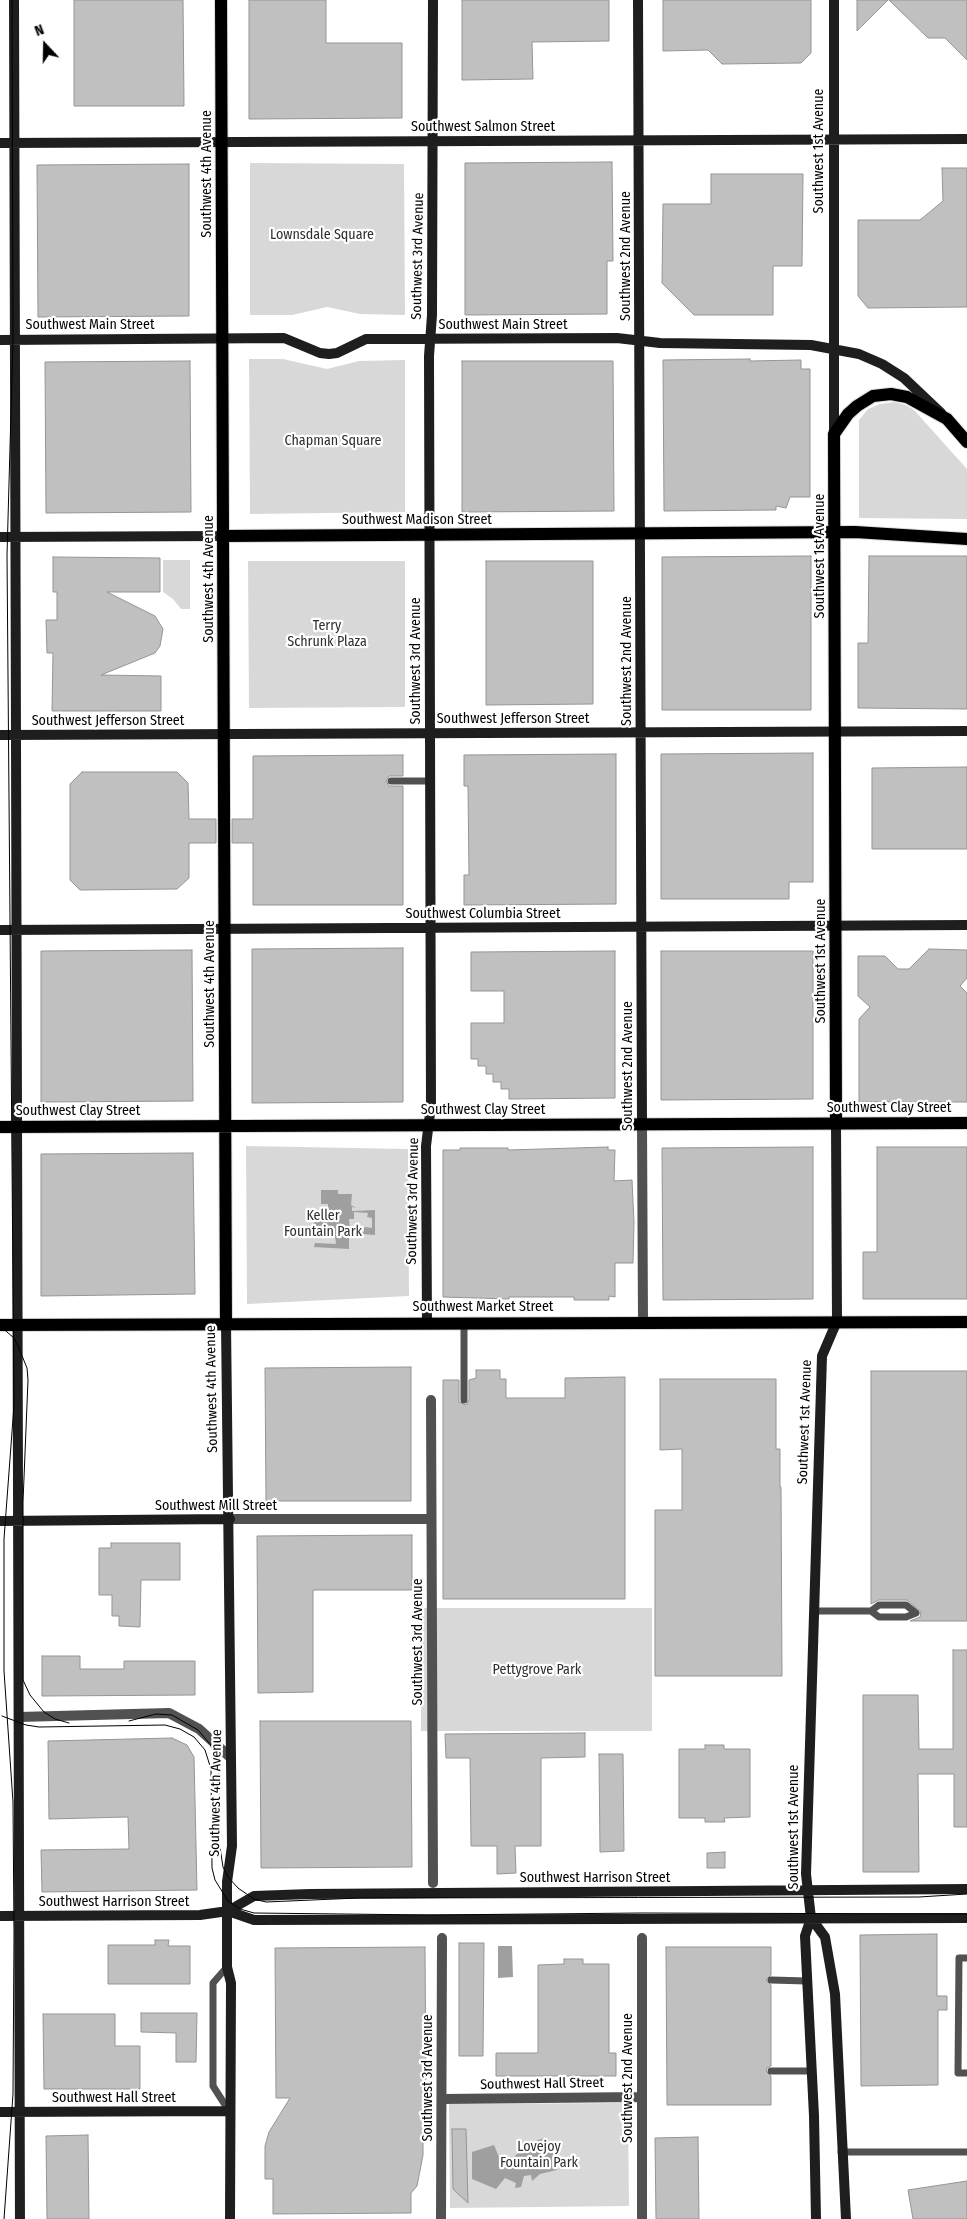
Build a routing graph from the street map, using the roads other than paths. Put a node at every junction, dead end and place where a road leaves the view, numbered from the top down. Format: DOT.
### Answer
graph roads {
  1 [pos="14,0"];
  2 [pos="221,0"];
  3 [pos="433,0"];
  4 [pos="638,0"];
  5 [pos="834,0"];
  6 [pos="640,140"];
  7 [pos="834,140"];
  8 [pos="967,140"];
  9 [pos="222,141"];
  10 [pos="433,141"];
  11 [pos="0,143"];
  12 [pos="15,143"];
  13 [pos="222,338"];
  14 [pos="430,339"];
  15 [pos="0,340"];
  16 [pos="15,340"];
  17 [pos="640,341"];
  18 [pos="833,349"];
  19 [pos="947,419"];
  20 [pos="834,434"];
  21 [pos="967,442"];
  22 [pos="967,530"];
  23 [pos="835,533"];
  24 [pos="883,533"];
  25 [pos="640,534"];
  26 [pos="429,535"];
  27 [pos="223,536"];
  28 [pos="0,537"];
  29 [pos="16,537"];
  30 [pos="967,539"];
  31 [pos="835,731"];
  32 [pos="967,731"];
  33 [pos="641,732"];
  34 [pos="224,734"];
  35 [pos="430,734"];
  36 [pos="0,735"];
  37 [pos="16,735"];
  38 [pos="430,781"];
  39 [pos="391,782"];
  40 [pos="967,925"];
  41 [pos="836,926"];
  42 [pos="642,927"];
  43 [pos="430,928"];
  44 [pos="225,929"];
  45 [pos="0,930"];
  46 [pos="17,930"];
  47 [pos="836,1123"];
  48 [pos="967,1123"];
  49 [pos="429,1124"];
  50 [pos="642,1124"];
  51 [pos="226,1126"];
  52 [pos="0,1127"];
  53 [pos="17,1127"];
  54 [pos="837,1321"];
  55 [pos="464,1322"];
  56 [pos="643,1322"];
  57 [pos="967,1322"];
  58 [pos="226,1323"];
  59 [pos="427,1323"];
  60 [pos="0,1325"];
  61 [pos="18,1325"];
  62 [pos="431,1400"];
  63 [pos="464,1400"];
  64 [pos="230,1519"];
  65 [pos="431,1519"];
  66 [pos="0,1521"];
  67 [pos="18,1521"];
  68 [pos="814,1611"];
  69 [pos="872,1611"];
  70 [pos="19,1717"];
  71 [pos="231,1758"];
  72 [pos="433,1883"];
  73 [pos="967,1889"];
  74 [pos="808,1891"];
  75 [pos="228,1911"];
  76 [pos="19,1915"];
  77 [pos="0,1916"];
  78 [pos="811,1918"];
  79 [pos="967,1918"];
  80 [pos="442,1938"];
  81 [pos="642,1938"];
  82 [pos="967,1958"];
  83 [pos="227,1967"];
  84 [pos="771,1980"];
  85 [pos="807,1980"];
  86 [pos="771,2071"];
  87 [pos="812,2071"];
  88 [pos="967,2073"];
  89 [pos="642,2097"];
  90 [pos="442,2099"];
  91 [pos="229,2111"];
  92 [pos="0,2112"];
  93 [pos="20,2112"];
  94 [pos="841,2152"];
  95 [pos="967,2152"];
  96 [pos="20,2219"];
  97 [pos="230,2219"];
  98 [pos="441,2219"];
  99 [pos="642,2219"];
  100 [pos="816,2219"];
  101 [pos="846,2219"];
  1 -- 12 [label="street"];
  2 -- 9 [label="main road, Southwest 4th Avenue"];
  3 -- 10 [label="street, Southwest 3rd Avenue"];
  4 -- 6 [label="street, Southwest 2nd Avenue"];
  5 -- 7 [label="street, Southwest 1st Avenue"];
  6 -- 7 [label="street, Southwest Salmon Street"];
  6 -- 10 [label="street, Southwest Salmon Street"];
  6 -- 17 [label="street, Southwest 2nd Avenue"];
  7 -- 8 [label="street, Southwest Salmon Street"];
  7 -- 18 [label="street, Southwest 1st Avenue"];
  9 -- 10 [label="street, Southwest Salmon Street"];
  9 -- 12 [label="street, Southwest Salmon Street"];
  9 -- 13 [label="main road, Southwest 4th Avenue"];
  10 -- 14 [label="street, Southwest 3rd Avenue"];
  11 -- 12 [label="street, Southwest Salmon Street"];
  12 -- 16 [label="street"];
  13 -- 14 [label="street, Southwest Main Street"];
  13 -- 16 [label="street, Southwest Main Street"];
  13 -- 27 [label="main road, Southwest 4th Avenue"];
  14 -- 17 [label="street, Southwest Main Street"];
  14 -- 26 [label="street, Southwest 3rd Avenue"];
  15 -- 16 [label="street, Southwest Main Street"];
  16 -- 29 [label="street"];
  17 -- 18 [label="street, Southwest Main Street"];
  17 -- 25 [label="street, Southwest 2nd Avenue"];
  18 -- 19 [label="street, Southwest Main Street"];
  18 -- 20 [label="street, Southwest 1st Avenue"];
  19 -- 20 [label="main road"];
  19 -- 21 [label="main road"];
  20 -- 23 [label="main road, Southwest 1st Avenue"];
  22 -- 24 [label="main road"];
  23 -- 24 [label="main road, Southwest Madison Street"];
  23 -- 25 [label="main road, Southwest Madison Street"];
  23 -- 31 [label="main road, Southwest 1st Avenue"];
  24 -- 30 [label="main road"];
  25 -- 26 [label="main road, Southwest Madison Street"];
  25 -- 33 [label="street, Southwest 2nd Avenue"];
  26 -- 27 [label="main road, Southwest Madison Street"];
  26 -- 35 [label="street, Southwest 3rd Avenue"];
  27 -- 29 [label="street, Southwest Madison Street"];
  27 -- 34 [label="main road, Southwest 4th Avenue"];
  28 -- 29 [label="street, Southwest Madison Street"];
  29 -- 37 [label="street"];
  31 -- 32 [label="street, Southwest Jefferson Street"];
  31 -- 33 [label="street, Southwest Jefferson Street"];
  31 -- 41 [label="main road, Southwest 1st Avenue"];
  33 -- 35 [label="street, Southwest Jefferson Street"];
  33 -- 42 [label="street, Southwest 2nd Avenue"];
  34 -- 35 [label="street, Southwest Jefferson Street"];
  34 -- 37 [label="street, Southwest Jefferson Street"];
  34 -- 44 [label="main road, Southwest 4th Avenue"];
  35 -- 38 [label="street, Southwest 3rd Avenue"];
  36 -- 37 [label="street, Southwest Jefferson Street"];
  37 -- 46 [label="street"];
  38 -- 39 [label="lane"];
  38 -- 43 [label="street, Southwest 3rd Avenue"];
  40 -- 41 [label="street, Southwest Columbia Street"];
  41 -- 42 [label="street, Southwest Columbia Street"];
  41 -- 47 [label="main road, Southwest 1st Avenue"];
  42 -- 43 [label="street, Southwest Columbia Street"];
  42 -- 50 [label="street, Southwest 2nd Avenue"];
  43 -- 44 [label="street, Southwest Columbia Street"];
  43 -- 49 [label="street, Southwest 3rd Avenue"];
  44 -- 46 [label="street, Southwest Columbia Street"];
  44 -- 51 [label="main road, Southwest 4th Avenue"];
  45 -- 46 [label="street, Southwest Columbia Street"];
  46 -- 53 [label="street"];
  47 -- 48 [label="main road, Southwest Clay Street"];
  47 -- 50 [label="main road, Southwest Clay Street"];
  47 -- 54 [label="street, Southwest 1st Avenue"];
  49 -- 50 [label="main road, Southwest Clay Street"];
  49 -- 51 [label="main road, Southwest Clay Street"];
  49 -- 59 [label="street, Southwest 3rd Avenue"];
  50 -- 56 [label="street, Southwest 2nd Avenue"];
  51 -- 53 [label="main road, Southwest Clay Street"];
  51 -- 58 [label="main road, Southwest 4th Avenue"];
  52 -- 53 [label="main road, Southwest Clay Street"];
  53 -- 61 [label="street"];
  54 -- 56 [label="main road, Southwest Market Street"];
  54 -- 57 [label="main road, Southwest Market Street"];
  54 -- 68 [label="street, Southwest 1st Avenue"];
  55 -- 56 [label="main road, Southwest Market Street"];
  55 -- 59 [label="main road, Southwest Market Street"];
  55 -- 63 [label="lane"];
  58 -- 59 [label="main road, Southwest Market Street"];
  58 -- 61 [label="main road, Southwest Market Street"];
  58 -- 64 [label="street, Southwest 4th Avenue"];
  60 -- 61 [label="main road, Southwest Market Street"];
  61 -- 67 [label="street"];
  62 -- 65 [label="street, Southwest 3rd Avenue"];
  64 -- 65 [label="street, Southwest Mill Street"];
  64 -- 67 [label="street, Southwest Mill Street"];
  64 -- 71 [label="street, Southwest 4th Avenue"];
  65 -- 72 [label="street, Southwest 3rd Avenue"];
  66 -- 67 [label="street, Southwest Mill Street"];
  67 -- 70 [label="street"];
  68 -- 69 [label="lane"];
  68 -- 74 [label="street, Southwest 1st Avenue"];
  69 -- 69 [label="lane"];
  70 -- 71 [label="street"];
  70 -- 76 [label="street"];
  71 -- 75 [label="street, Southwest 4th Avenue"];
  73 -- 74 [label="street, Southwest Harrison Street"];
  74 -- 75 [label="street, Southwest Harrison Street"];
  74 -- 78 [label="street, Southwest 1st Avenue"];
  75 -- 76 [label="street, Southwest Harrison Street"];
  75 -- 78 [label="street, Southwest Harrison Street"];
  75 -- 83 [label="street, Southwest 4th Avenue"];
  76 -- 77 [label="street, Southwest Harrison Street"];
  76 -- 93 [label="street"];
  78 -- 79 [label="street, Southwest Harrison Street"];
  78 -- 85 [label="street, Southwest 1st Avenue"];
  78 -- 94 [label="street, Southwest 1st Avenue"];
  80 -- 90 [label="street, Southwest 3rd Avenue"];
  81 -- 89 [label="street, Southwest 2nd Avenue"];
  82 -- 88 [label="lane"];
  83 -- 91 [label="street, Southwest 4th Avenue"];
  83 -- 91 [label="lane"];
  84 -- 85 [label="lane"];
  85 -- 87 [label="street, Southwest 1st Avenue"];
  86 -- 87 [label="lane"];
  87 -- 100 [label="street, Southwest 1st Avenue"];
  89 -- 90 [label="street, Southwest Hall Street"];
  89 -- 99 [label="street, Southwest 2nd Avenue"];
  90 -- 98 [label="street, Southwest 3rd Avenue"];
  91 -- 93 [label="street, Southwest Hall Street"];
  91 -- 97 [label="street, Southwest 4th Avenue"];
  92 -- 93 [label="street, Southwest Hall Street"];
  93 -- 96 [label="street"];
  94 -- 95 [label="lane"];
  94 -- 101 [label="street, Southwest 1st Avenue"];
}
